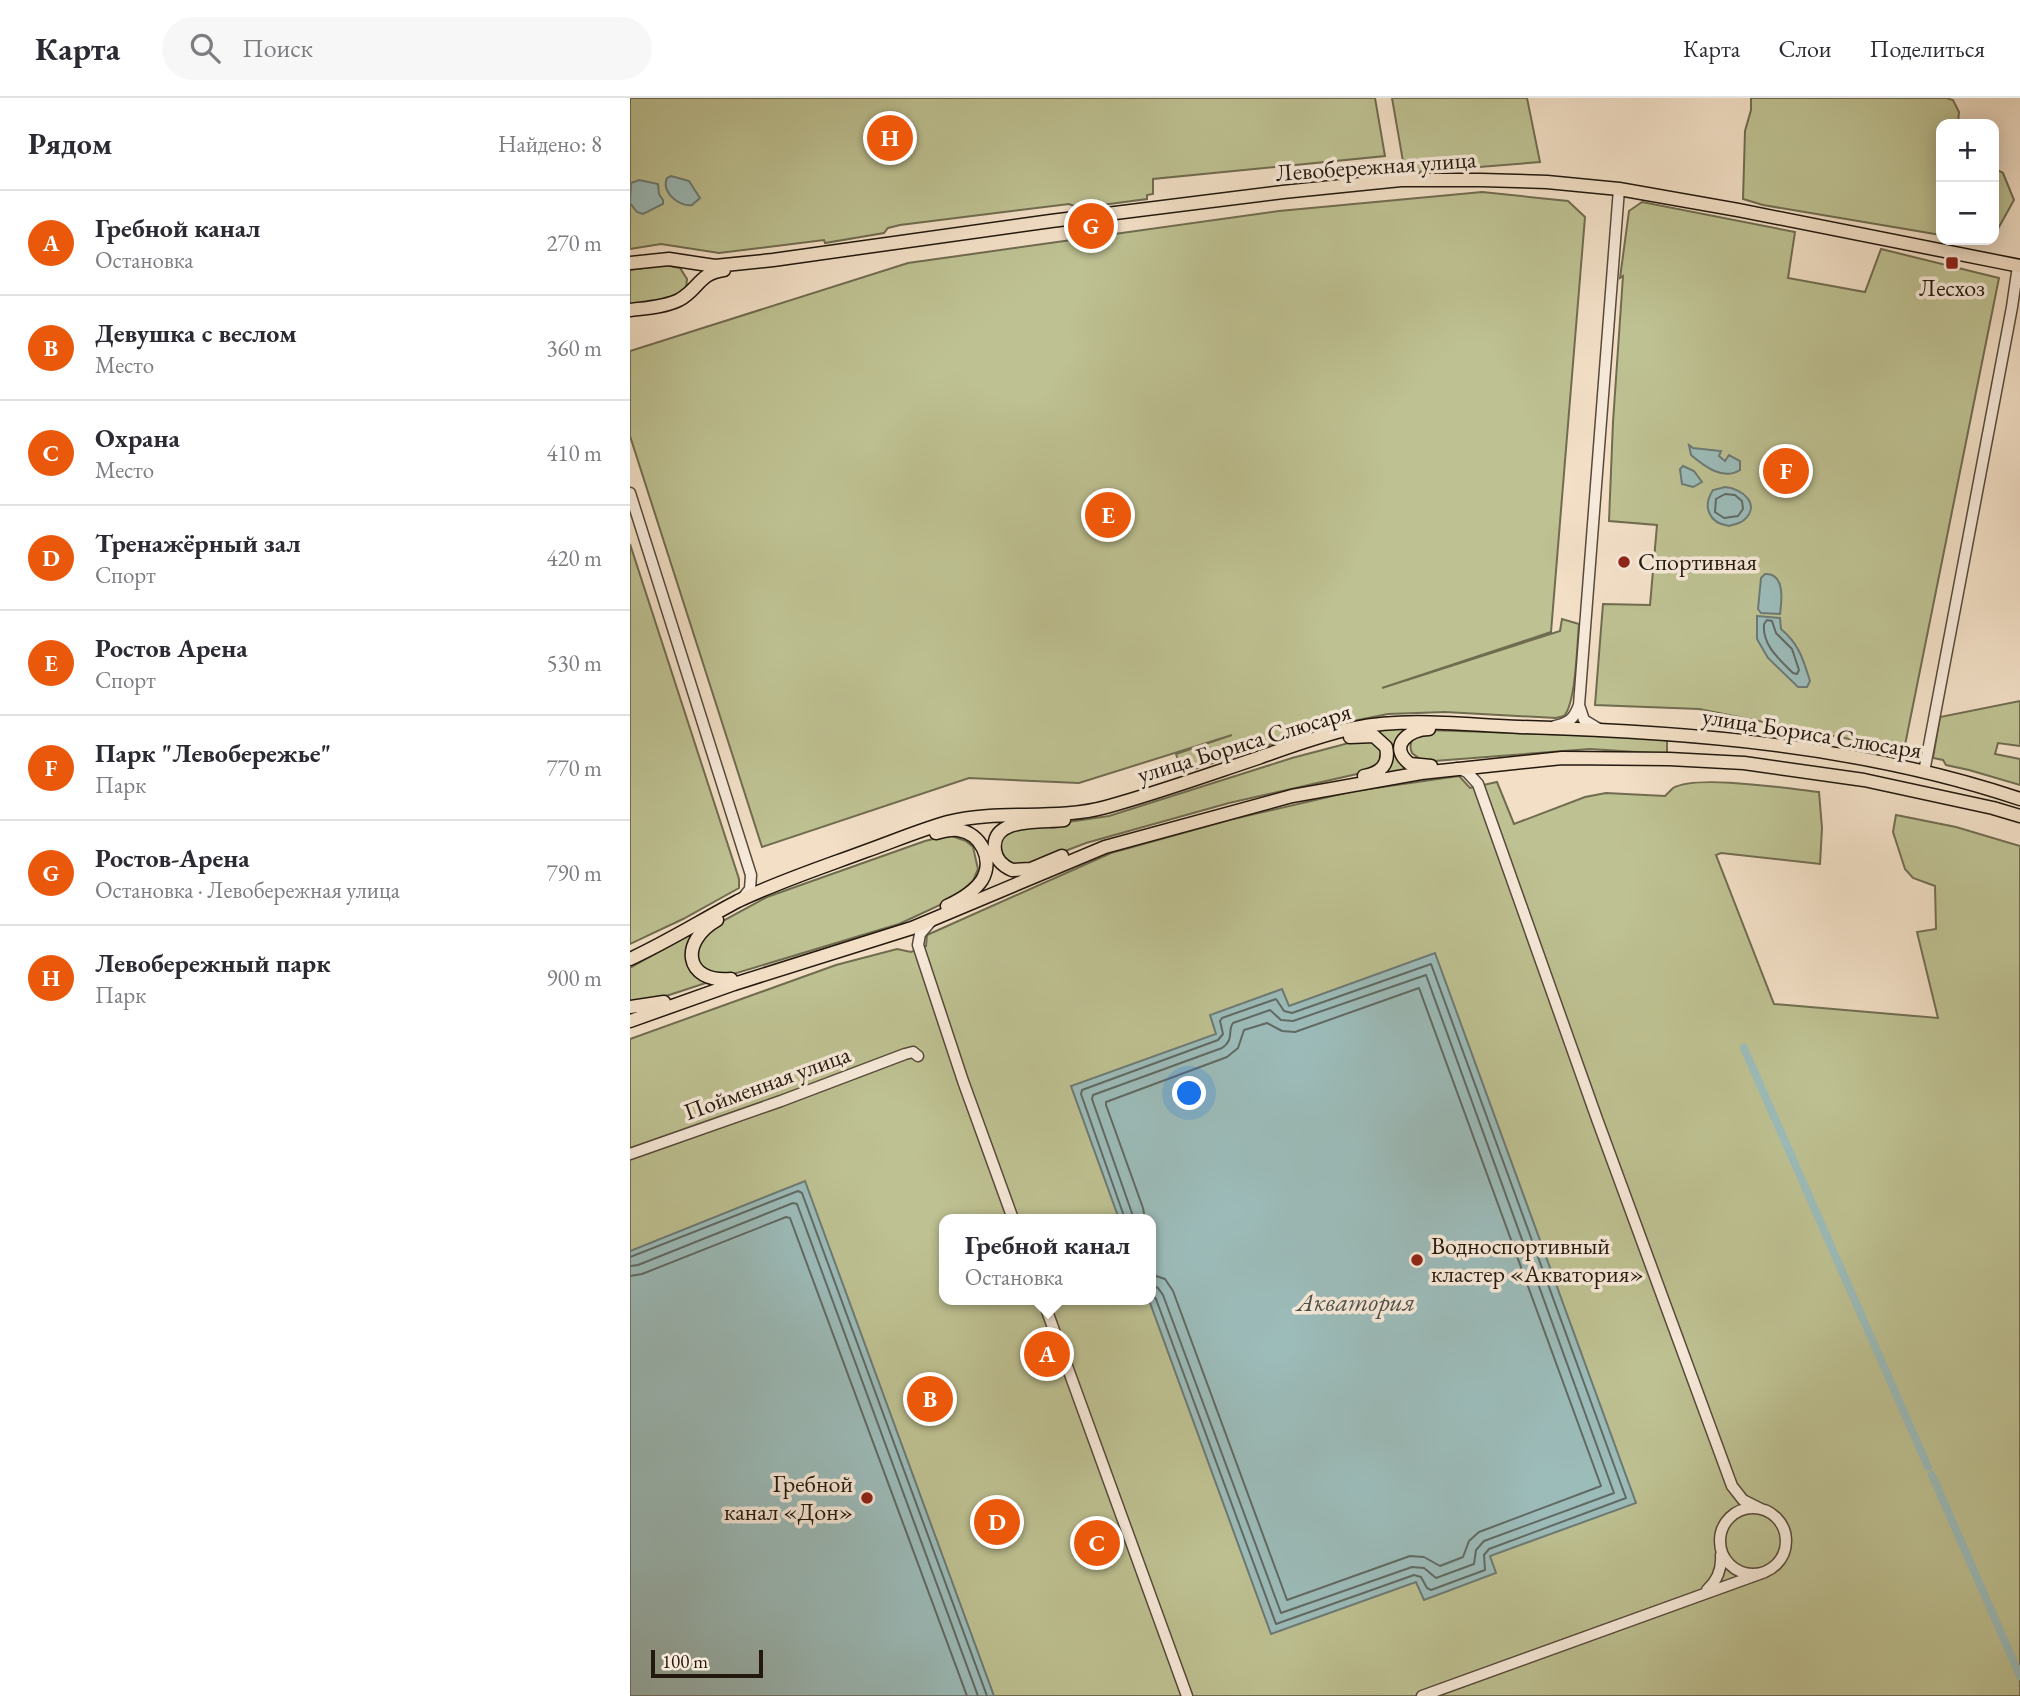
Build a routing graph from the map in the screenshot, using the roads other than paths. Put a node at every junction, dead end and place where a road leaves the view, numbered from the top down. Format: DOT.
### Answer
graph roads {
  1 [pos="1619,189"];
  2 [pos="773,260"];
  3 [pos="678,261"];
  4 [pos="630,263"];
  5 [pos="2019,266"];
  6 [pos="688,293"];
  7 [pos="2016,308"];
  8 [pos="630,310"];
  9 [pos="630,493"];
  10 [pos="1579,705"];
  11 [pos="1470,725"];
  12 [pos="1545,728"];
  13 [pos="1599,729"];
  14 [pos="1298,744"];
  15 [pos="1494,764"];
  16 [pos="1462,768"];
  17 [pos="1924,772"];
  18 [pos="1478,784"];
  19 [pos="1325,789"];
  20 [pos="2020,799"];
  21 [pos="1101,809"];
  22 [pos="2020,816"];
  23 [pos="1105,846"];
  24 [pos="876,848"];
  25 [pos="744,899"];
  26 [pos="932,920"];
  27 [pos="912,928"];
  28 [pos="893,934"];
  29 [pos="918,946"];
  30 [pos="630,960"];
  31 [pos="778,970"];
  32 [pos="730,979"];
  33 [pos="630,1007"];
  34 [pos="630,1021"];
  35 [pos="918,1056"];
  36 [pos="630,1154"];
  37 [pos="1011,1214"];
  38 [pos="1045,1305"];
  39 [pos="1732,1486"];
  40 [pos="1761,1509"];
  41 [pos="1725,1523"];
  42 [pos="1721,1550"];
  43 [pos="1765,1572"];
  44 [pos="1702,1594"];
  45 [pos="1187,1696"];
  46 [pos="1422,1696"];
  1 -- 2 [label="main road, Левобережная улица"];
  1 -- 5 [label="main road, Левобережная улица"];
  1 -- 10 [label="street"];
  2 -- 3 [label="main road, Левобережная улица"];
  2 -- 6 [label="main road, Левобережная улица"];
  3 -- 4 [label="main road, Левобережная улица"];
  3 -- 6 [label="main road"];
  5 -- 7 [label="street"];
  6 -- 8 [label="main road, Левобережная улица"];
  7 -- 17 [label="street"];
  9 -- 25 [label="street"];
  10 -- 12 [label="street"];
  10 -- 13 [label="street"];
  11 -- 12 [label="main road, улица Бориса Слюсаря"];
  11 -- 14 [label="main road, улица Бориса Слюсаря"];
  11 -- 16 [label="main road"];
  12 -- 13 [label="main road, улица Бориса Слюсаря"];
  13 -- 17 [label="main road, улица Бориса Слюсаря"];
  14 -- 19 [label="main road"];
  14 -- 21 [label="main road, улица Бориса Слюсаря"];
  15 -- 16 [label="main road, улица Бориса Слюсаря"];
  15 -- 18 [label="street"];
  15 -- 22 [label="main road, улица Бориса Слюсаря"];
  16 -- 18 [label="street"];
  16 -- 19 [label="main road, улица Бориса Слюсаря"];
  17 -- 20 [label="main road, улица Бориса Слюсаря"];
  18 -- 39 [label="street"];
  19 -- 23 [label="main road, улица Бориса Слюсаря"];
  21 -- 23 [label="main road"];
  21 -- 24 [label="main road, улица Бориса Слюсаря"];
  23 -- 26 [label="main road, улица Бориса Слюсаря"];
  24 -- 25 [label="main road, улица Бориса Слюсаря"];
  24 -- 27 [label="main road"];
  25 -- 30 [label="main road, улица Бориса Слюсаря"];
  25 -- 32 [label="main road"];
  26 -- 27 [label="main road, улица Бориса Слюсаря"];
  26 -- 29 [label="street"];
  27 -- 28 [label="main road, улица Бориса Слюсаря"];
  28 -- 29 [label="street"];
  28 -- 31 [label="main road, улица Бориса Слюсаря"];
  29 -- 37 [label="street"];
  31 -- 32 [label="main road"];
  31 -- 34 [label="main road, улица Бориса Слюсаря"];
  32 -- 33 [label="main road"];
  35 -- 36 [label="street, Пойменная улица"];
  38 -- 45 [label="street"];
  39 -- 40 [label="street"];
  39 -- 41 [label="street"];
  40 -- 41 [label="street"];
  40 -- 43 [label="street"];
  41 -- 42 [label="street"];
  42 -- 43 [label="street"];
  42 -- 44 [label="street"];
  43 -- 44 [label="street"];
  44 -- 46 [label="street"];
}
